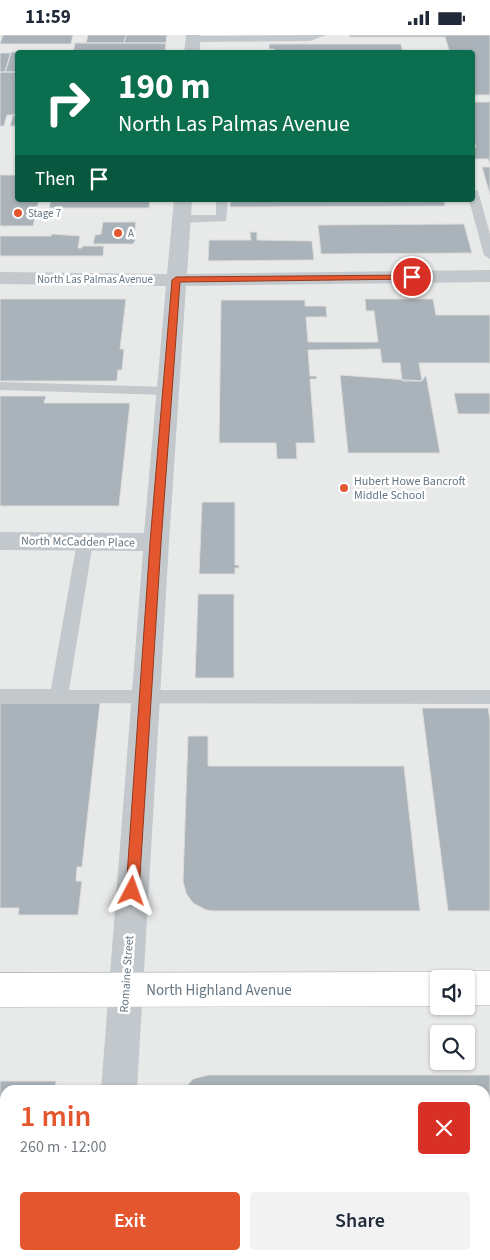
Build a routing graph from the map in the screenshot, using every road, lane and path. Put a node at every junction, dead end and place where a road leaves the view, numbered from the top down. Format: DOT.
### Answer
graph roads {
  1 [pos="321,35"];
  2 [pos="193,42"];
  3 [pos="222,202"];
  4 [pos="475,202"];
  5 [pos="183,209"];
  6 [pos="490,255"];
  7 [pos="490,277"];
  8 [pos="0,279"];
  9 [pos="176,280"];
  10 [pos="0,386"];
  11 [pos="168,391"];
  12 [pos="0,541"];
  13 [pos="85,542"];
  14 [pos="156,543"];
  15 [pos="0,696"];
  16 [pos="59,696"];
  17 [pos="490,697"];
  18 [pos="145,698"];
  19 [pos="475,988"];
  20 [pos="490,988"];
  21 [pos="0,989"];
  22 [pos="430,989"];
  23 [pos="126,991"];
  24 [pos="119,1085"];
  1 -- 2 [label="lane"];
  3 -- 5 [label="lane"];
  4 -- 6 [label="lane"];
  5 -- 9 [label="street, Romaine Street"];
  7 -- 9 [label="street, North Las Palmas Avenue"];
  8 -- 9 [label="street, North Las Palmas Avenue"];
  9 -- 11 [label="street, Romaine Street"];
  10 -- 11 [label="lane"];
  11 -- 14 [label="street, Romaine Street"];
  12 -- 13 [label="street, North McCadden Place"];
  13 -- 14 [label="street, North McCadden Place"];
  13 -- 16 [label="lane"];
  14 -- 18 [label="street, Romaine Street"];
  15 -- 16 [label="lane"];
  16 -- 18 [label="lane"];
  17 -- 18 [label="lane"];
  18 -- 23 [label="street, Romaine Street"];
  19 -- 20 [label="main road"];
  21 -- 23 [label="main road, North Highland Avenue"];
  22 -- 23 [label="main road, North Highland Avenue"];
  23 -- 24 [label="street, Romaine Street"];
}
